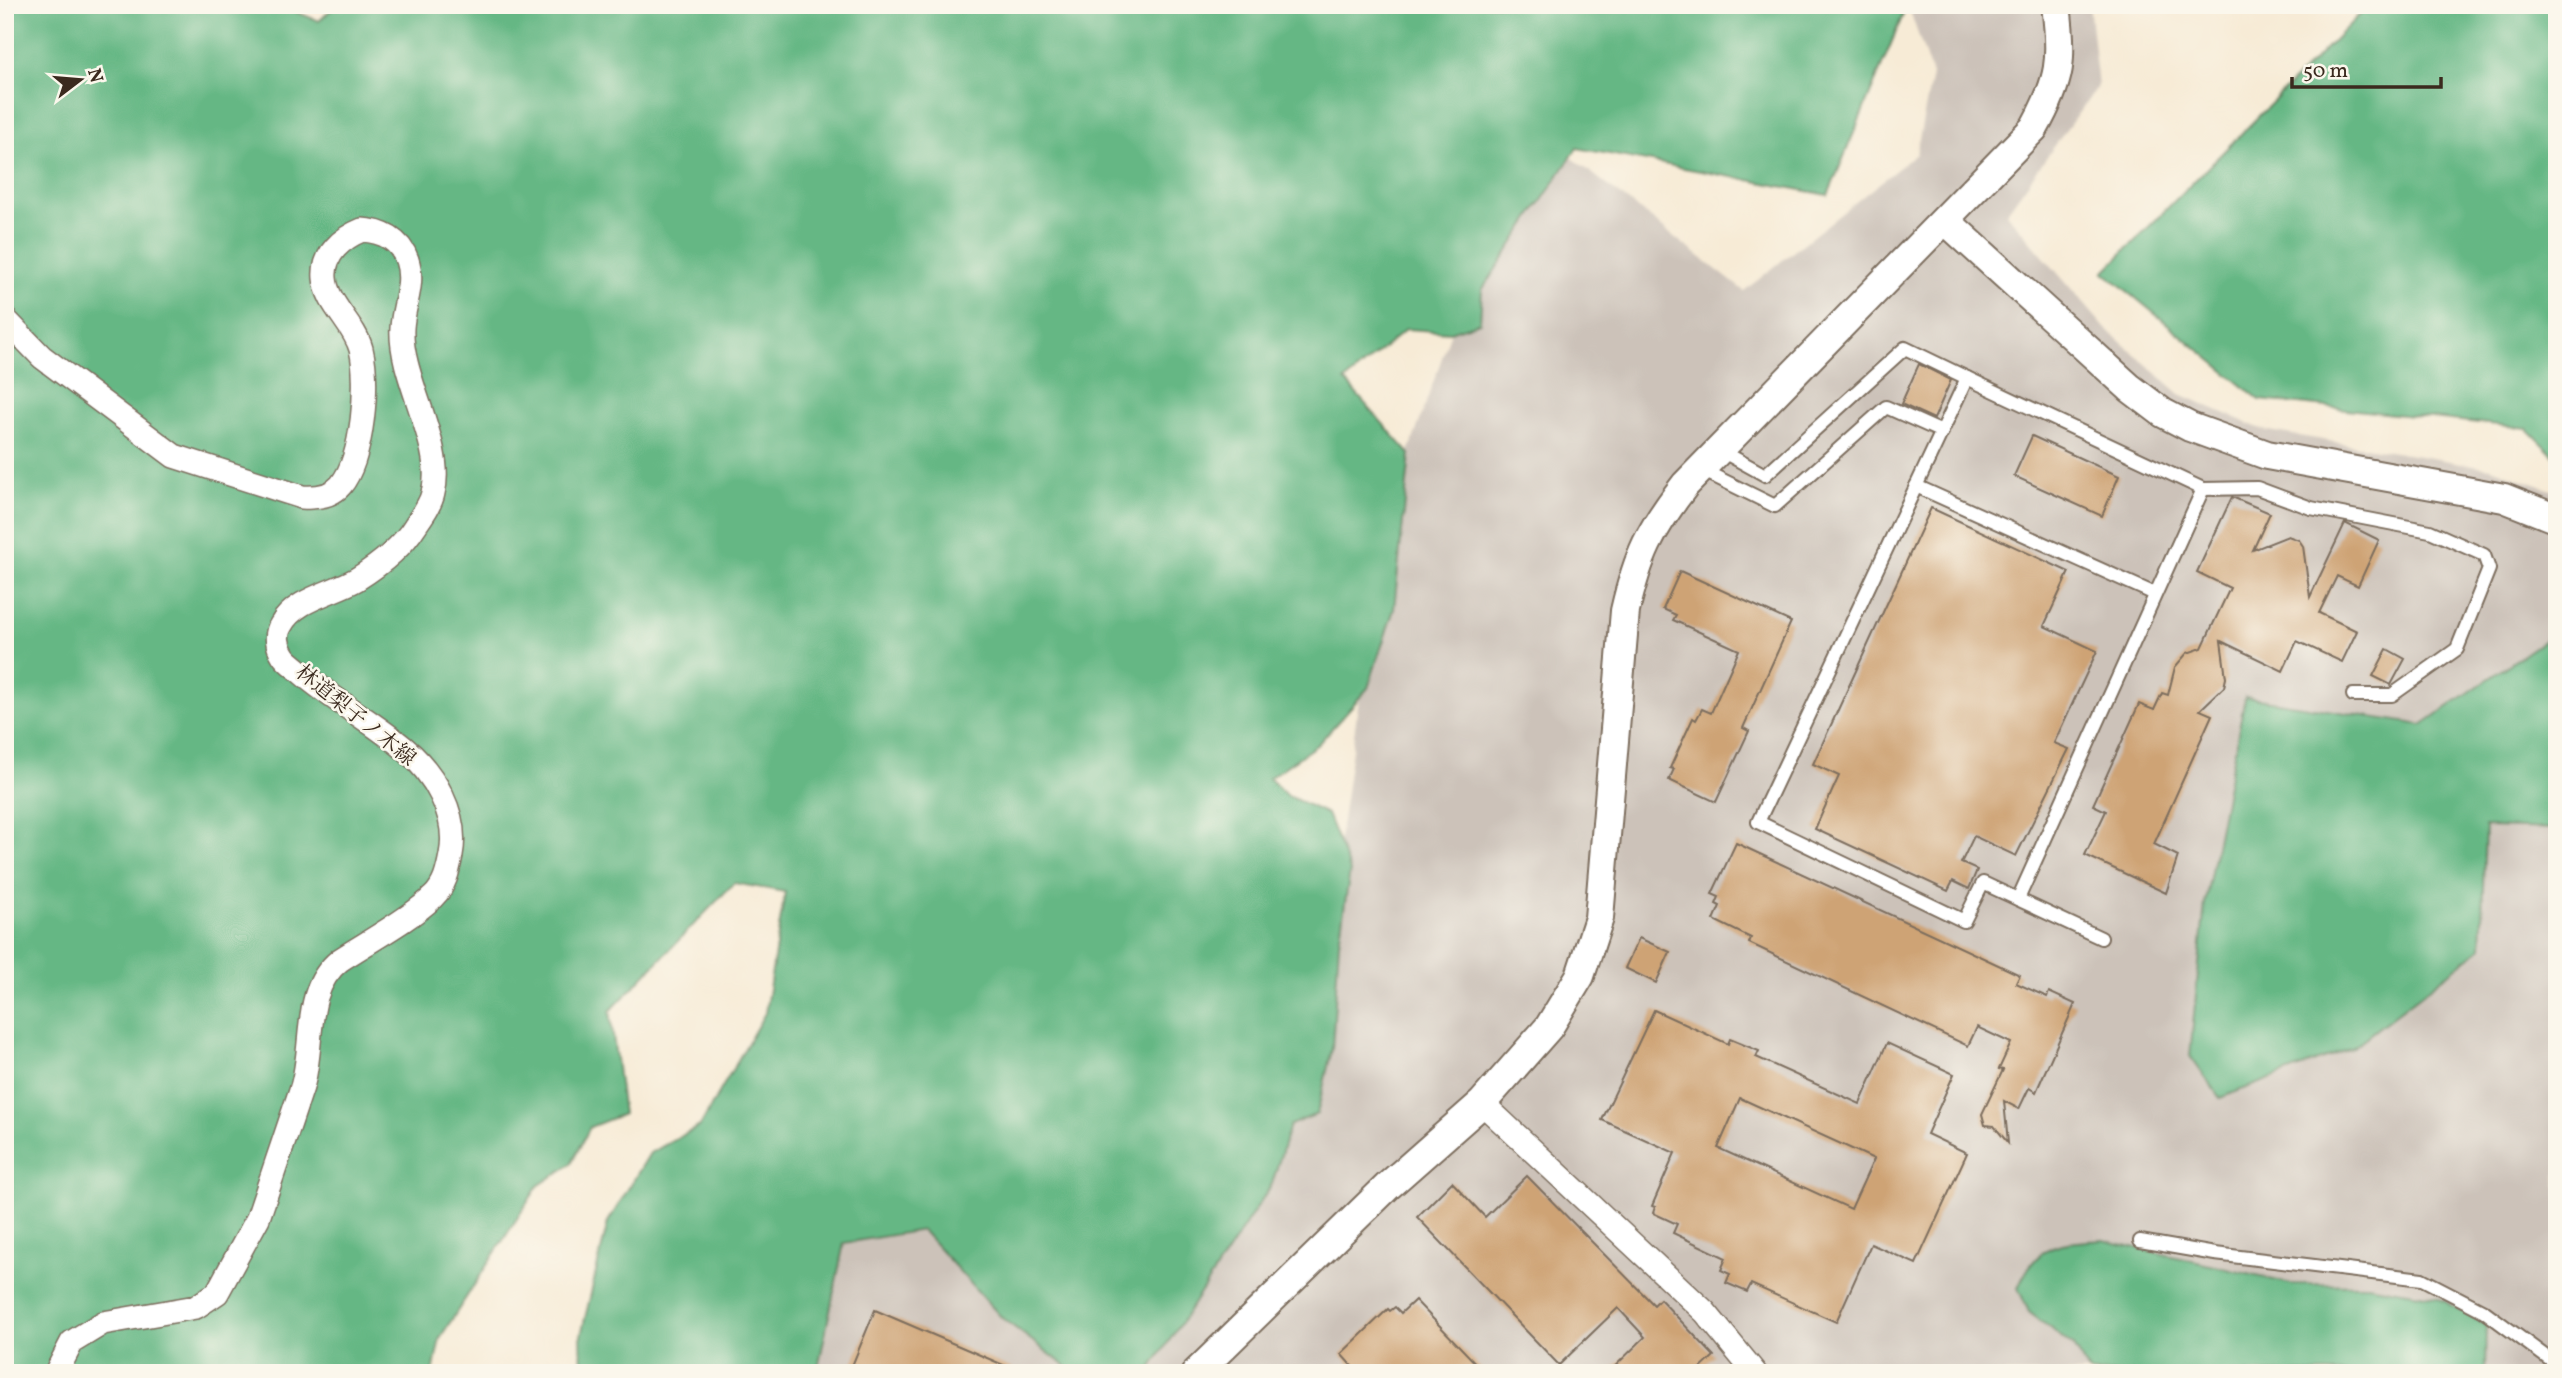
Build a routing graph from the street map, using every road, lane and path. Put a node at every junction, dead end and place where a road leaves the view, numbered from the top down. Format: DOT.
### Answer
graph roads {
  1 [pos="2056,5"];
  2 [pos="1945,220"];
  3 [pos="5,319"];
  4 [pos="1967,378"];
  5 [pos="1942,432"];
  6 [pos="1710,459"];
  7 [pos="1916,486"];
  8 [pos="2203,489"];
  9 [pos="2557,519"];
  10 [pos="2155,594"];
  11 [pos="2353,695"];
  12 [pos="2018,899"];
  13 [pos="2101,938"];
  14 [pos="1482,1103"];
  15 [pos="2140,1241"];
  16 [pos="2557,1365"];
  17 [pos="56,1373"];
  18 [pos="1196,1373"];
  19 [pos="1755,1373"];
  1 -- 2 [label="street"];
  2 -- 6 [label="street"];
  2 -- 9 [label="street"];
  3 -- 17 [label="street, 林道梨子ノ木線"];
  4 -- 5 [label="lane"];
  4 -- 6 [label="lane"];
  4 -- 8 [label="lane"];
  5 -- 6 [label="lane"];
  5 -- 7 [label="lane"];
  6 -- 14 [label="street"];
  7 -- 10 [label="lane"];
  7 -- 12 [label="lane"];
  8 -- 10 [label="lane"];
  8 -- 11 [label="lane"];
  10 -- 12 [label="lane"];
  12 -- 13 [label="lane"];
  14 -- 18 [label="street"];
  14 -- 19 [label="street"];
  15 -- 16 [label="lane"];
}
